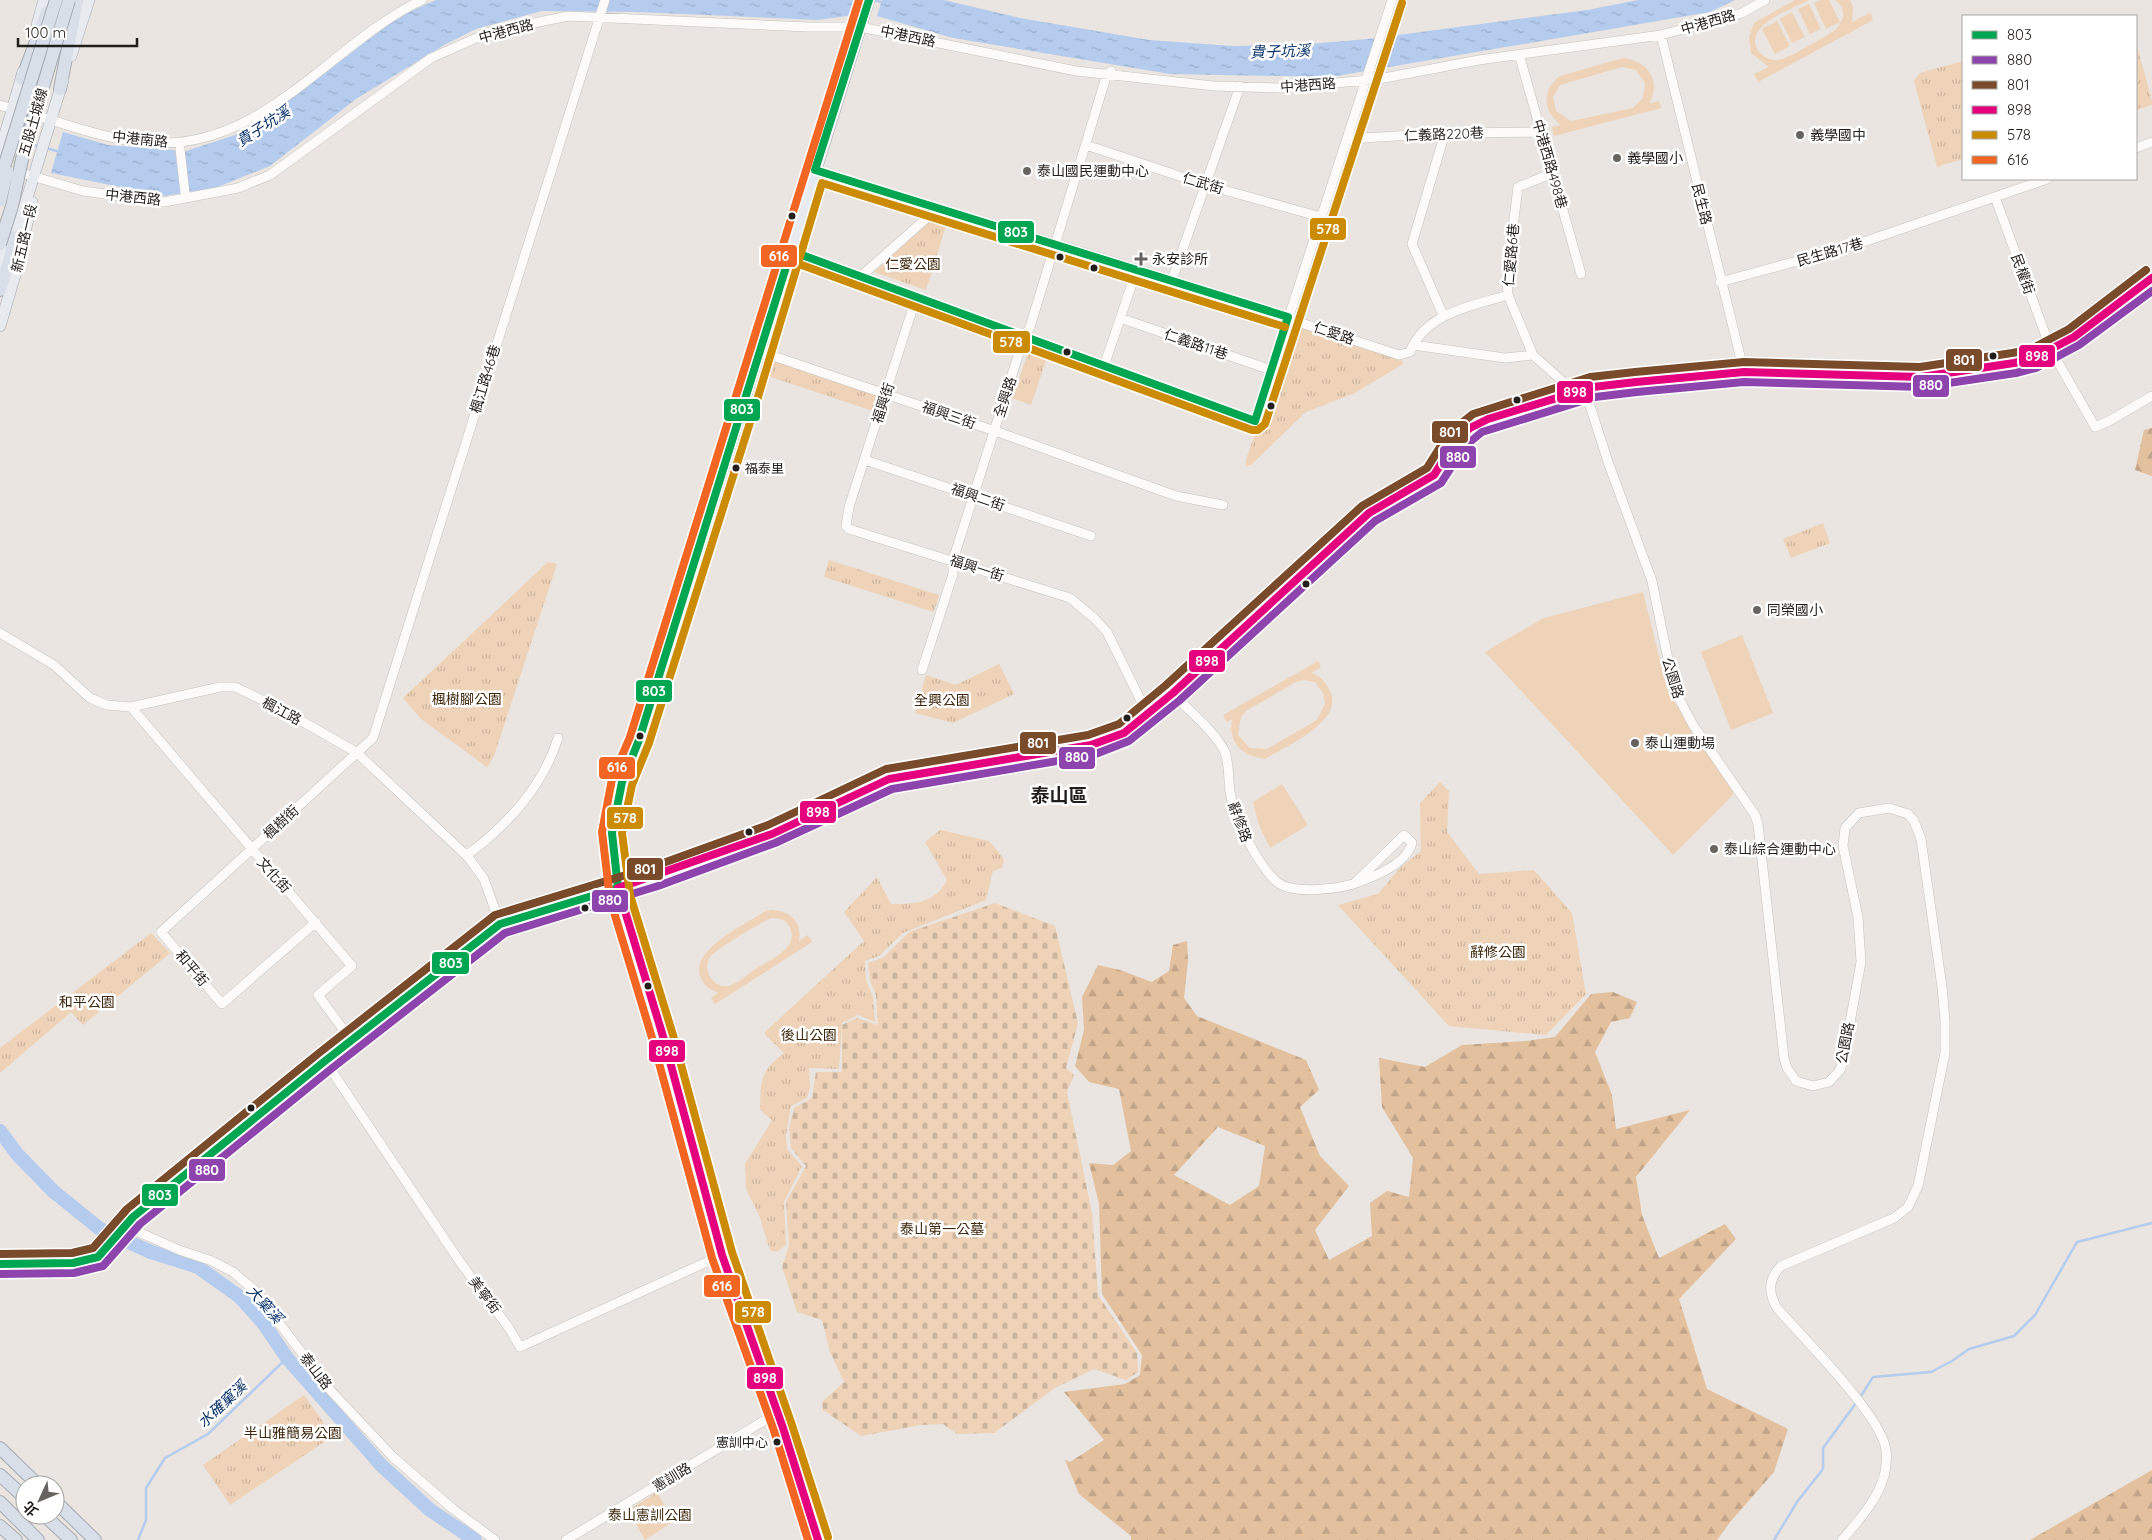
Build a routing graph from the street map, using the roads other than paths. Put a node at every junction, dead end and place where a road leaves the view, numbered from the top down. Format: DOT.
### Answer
graph roads {
  1 [pos="44,0"];
  2 [pos="51,0"];
  3 [pos="56,0"];
  4 [pos="68,0"];
  5 [pos="77,0"];
  6 [pos="89,0"];
  7 [pos="422,0"];
  8 [pos="605,0"];
  9 [pos="868,0"];
  10 [pos="1392,0"];
  11 [pos="1765,0"];
  12 [pos="600,15"];
  13 [pos="861,23"];
  14 [pos="1660,35"];
  15 [pos="1519,54"];
  16 [pos="1110,72"];
  17 [pos="1368,77"];
  18 [pos="22,79"];
  19 [pos="1240,86"];
  20 [pos="60,89"];
  21 [pos="0,105"];
  22 [pos="12,113"];
  23 [pos="50,123"];
  24 [pos="1542,132"];
  25 [pos="1445,134"];
  26 [pos="1347,139"];
  27 [pos="2152,142"];
  28 [pos="1086,145"];
  29 [pos="18,148"];
  30 [pos="2137,148"];
  31 [pos="180,149"];
  32 [pos="0,152"];
  33 [pos="0,166"];
  34 [pos="814,170"];
  35 [pos="35,173"];
  36 [pos="1553,173"];
  37 [pos="0,180"];
  38 [pos="2044,180"];
  39 [pos="1206,185"];
  40 [pos="186,193"];
  41 [pos="1994,197"];
  42 [pos="0,201"];
  43 [pos="938,208"];
  44 [pos="0,214"];
  45 [pos="1321,217"];
  46 [pos="13,237"];
  47 [pos="0,244"];
  48 [pos="1056,244"];
  49 [pos="791,251"];
  50 [pos="0,264"];
  51 [pos="1137,269"];
  52 [pos="1581,274"];
  53 [pos="860,277"];
  54 [pos="2152,278"];
  55 [pos="1172,280"];
  56 [pos="1720,282"];
  57 [pos="0,290"];
  58 [pos="1508,295"];
  59 [pos="916,298"];
  60 [pos="1443,315"];
  61 [pos="1288,317"];
  62 [pos="1120,318"];
  63 [pos="0,326"];
  64 [pos="1024,337"];
  65 [pos="1413,345"];
  66 [pos="2051,350"];
  67 [pos="761,352"];
  68 [pos="1533,355"];
  69 [pos="1104,366"];
  70 [pos="1271,370"];
  71 [pos="1744,372"];
  72 [pos="1585,390"];
  73 [pos="886,393"];
  74 [pos="2152,396"];
  75 [pos="994,431"];
  76 [pos="865,460"];
  77 [pos="974,496"];
  78 [pos="1223,504"];
  79 [pos="849,507"];
  80 [pos="1091,536"];
  81 [pos="953,560"];
  82 [pos="0,633"];
  83 [pos="922,670"];
  84 [pos="1173,693"];
  85 [pos="131,707"];
  86 [pos="1148,715"];
  87 [pos="558,738"];
  88 [pos="356,752"];
  89 [pos="251,849"];
  90 [pos="466,855"];
  91 [pos="1354,884"];
  92 [pos="618,888"];
  93 [pos="316,922"];
  94 [pos="500,924"];
  95 [pos="161,932"];
  96 [pos="351,1040"];
  97 [pos="324,1061"];
  98 [pos="125,1226"];
  99 [pos="722,1254"];
  100 [pos="0,1264"];
  101 [pos="777,1413"];
  102 [pos="0,1448"];
  103 [pos="0,1457"];
  104 [pos="0,1474"];
  105 [pos="18,1475"];
  106 [pos="28,1475"];
  107 [pos="15,1488"];
  108 [pos="0,1502"];
  109 [pos="65,1511"];
  110 [pos="65,1521"];
  111 [pos="55,1525"];
  112 [pos="0,1526"];
  113 [pos="16,1540"];
  114 [pos="38,1540"];
  115 [pos="71,1540"];
  116 [pos="85,1540"];
  117 [pos="95,1540"];
  118 [pos="495,1540"];
  119 [pos="566,1540"];
  120 [pos="818,1540"];
  121 [pos="1842,1540"];
  1 -- 18 [label="main road"];
  2 -- 18 [label="highway"];
  3 -- 29 [label="highway, 五股土城線, bridge"];
  4 -- 29 [label="highway, 五股土城線, bridge"];
  5 -- 20 [label="highway"];
  6 -- 20 [label="main road"];
  7 -- 23 [label="street, 中港南路"];
  8 -- 12 [label="street, 楓江路46巷"];
  9 -- 13 [label="main road"];
  10 -- 17 [label="street"];
  11 -- 14 [label="street, 中港西路"];
  12 -- 13 [label="street, 中港西路"];
  12 -- 35 [label="street, 中港西路"];
  12 -- 88 [label="street, 楓江路46巷"];
  13 -- 16 [label="street, 中港西路"];
  13 -- 34 [label="main road"];
  14 -- 15 [label="street, 中港西路"];
  14 -- 56 [label="street, 民生路"];
  15 -- 17 [label="street, 中港西路"];
  15 -- 24 [label="street, 中港西路498巷"];
  16 -- 19 [label="street, 中港西路"];
  16 -- 28 [label="street, 全興路"];
  17 -- 19 [label="street, 中港西路"];
  17 -- 26 [label="street"];
  18 -- 22 [label="main road"];
  19 -- 39 [label="street"];
  20 -- 23 [label="main road"];
  21 -- 22 [label="street, 中港南路"];
  22 -- 23 [label="street, 中港南路"];
  22 -- 32 [label="main road"];
  23 -- 35 [label="main road"];
  24 -- 25 [label="street, 仁義路220巷"];
  24 -- 36 [label="street, 中港西路498巷"];
  25 -- 26 [label="street, 仁義路220巷"];
  25 -- 60 [label="street"];
  26 -- 45 [label="street"];
  27 -- 30 [label="street"];
  28 -- 39 [label="street, 仁武街"];
  28 -- 48 [label="street, 全興路"];
  29 -- 37 [label="highway, 五股土城線, bridge"];
  29 -- 42 [label="highway, bridge"];
  29 -- 44 [label="highway, bridge"];
  29 -- 47 [label="highway, 五股土城線, bridge"];
  31 -- 40 [label="street"];
  33 -- 35 [label="street, 中港西路"];
  34 -- 43 [label="street, 仁愛路"];
  34 -- 49 [label="main road"];
  35 -- 46 [label="main road, 新五路一段"];
  35 -- 63 [label="main road, 新五路一段"];
  36 -- 52 [label="street, 中港西路498巷"];
  36 -- 58 [label="street, 仁愛路6巷"];
  38 -- 41 [label="street"];
  39 -- 45 [label="street, 仁武街"];
  39 -- 55 [label="street"];
  41 -- 56 [label="street, 民生路17巷"];
  41 -- 66 [label="street, 民權街"];
  43 -- 48 [label="street, 仁愛路"];
  43 -- 53 [label="street"];
  45 -- 61 [label="street"];
  46 -- 50 [label="main road, 新五路一段"];
  46 -- 57 [label="highway"];
  48 -- 51 [label="street, 仁愛路"];
  48 -- 64 [label="street, 全興路"];
  49 -- 53 [label="street"];
  49 -- 67 [label="main road"];
  51 -- 55 [label="street, 仁愛路"];
  51 -- 62 [label="street"];
  53 -- 59 [label="street"];
  54 -- 66 [label="main road"];
  55 -- 61 [label="street, 仁愛路"];
  56 -- 71 [label="street, 民生路"];
  58 -- 60 [label="street"];
  58 -- 68 [label="street, 仁愛路6巷"];
  59 -- 64 [label="street"];
  59 -- 73 [label="street, 福興街"];
  60 -- 65 [label="street"];
  61 -- 65 [label="street, 仁愛路"];
  61 -- 70 [label="street"];
  62 -- 69 [label="street"];
  62 -- 70 [label="street, 仁義路11巷"];
  64 -- 69 [label="street"];
  64 -- 75 [label="street, 全興路"];
  65 -- 68 [label="street"];
  66 -- 71 [label="main road"];
  66 -- 74 [label="street, 民權街"];
  67 -- 73 [label="street, 福興三街"];
  67 -- 92 [label="main road"];
  68 -- 72 [label="street"];
  69 -- 70 [label="street"];
  71 -- 72 [label="main road"];
  72 -- 84 [label="main road"];
  72 -- 121 [label="street, 公園路"];
  73 -- 75 [label="street, 福興三街"];
  73 -- 76 [label="street, 福興街"];
  75 -- 77 [label="street, 全興路"];
  75 -- 78 [label="street, 福興三街"];
  76 -- 77 [label="street, 福興二街"];
  76 -- 79 [label="street, 福興街"];
  77 -- 80 [label="street, 福興二街"];
  77 -- 81 [label="street, 全興路"];
  79 -- 81 [label="street, 福興一街"];
  81 -- 83 [label="street, 全興路"];
  81 -- 86 [label="street, 福興一街"];
  82 -- 85 [label="street, 楓江路"];
  84 -- 86 [label="main road"];
  84 -- 91 [label="street, 辭修路"];
  85 -- 88 [label="street, 楓江路"];
  85 -- 89 [label="street, 文化街"];
  86 -- 92 [label="main road"];
  87 -- 90 [label="street"];
  88 -- 89 [label="street, 楓樹街"];
  88 -- 90 [label="street, 楓江路"];
  89 -- 93 [label="street, 文化街"];
  89 -- 95 [label="street, 楓樹街"];
  90 -- 94 [label="street, 楓江路"];
  91 -- 91 [label="street, 辭修路"];
  92 -- 94 [label="main road"];
  92 -- 99 [label="main road"];
  93 -- 95 [label="street, 和平街"];
  93 -- 96 [label="street, 文化街"];
  94 -- 96 [label="main road"];
  96 -- 97 [label="main road"];
  97 -- 98 [label="main road"];
  97 -- 99 [label="street, 美寧街"];
  98 -- 100 [label="main road"];
  98 -- 118 [label="street, 泰山路"];
  99 -- 101 [label="main road"];
  101 -- 119 [label="street, 憲訓路"];
  101 -- 120 [label="main road"];
  102 -- 106 [label="highway"];
  103 -- 105 [label="highway"];
  104 -- 107 [label="highway"];
  108 -- 114 [label="highway"];
  109 -- 117 [label="highway"];
  110 -- 116 [label="highway"];
  111 -- 115 [label="highway"];
  112 -- 113 [label="highway"];
}
